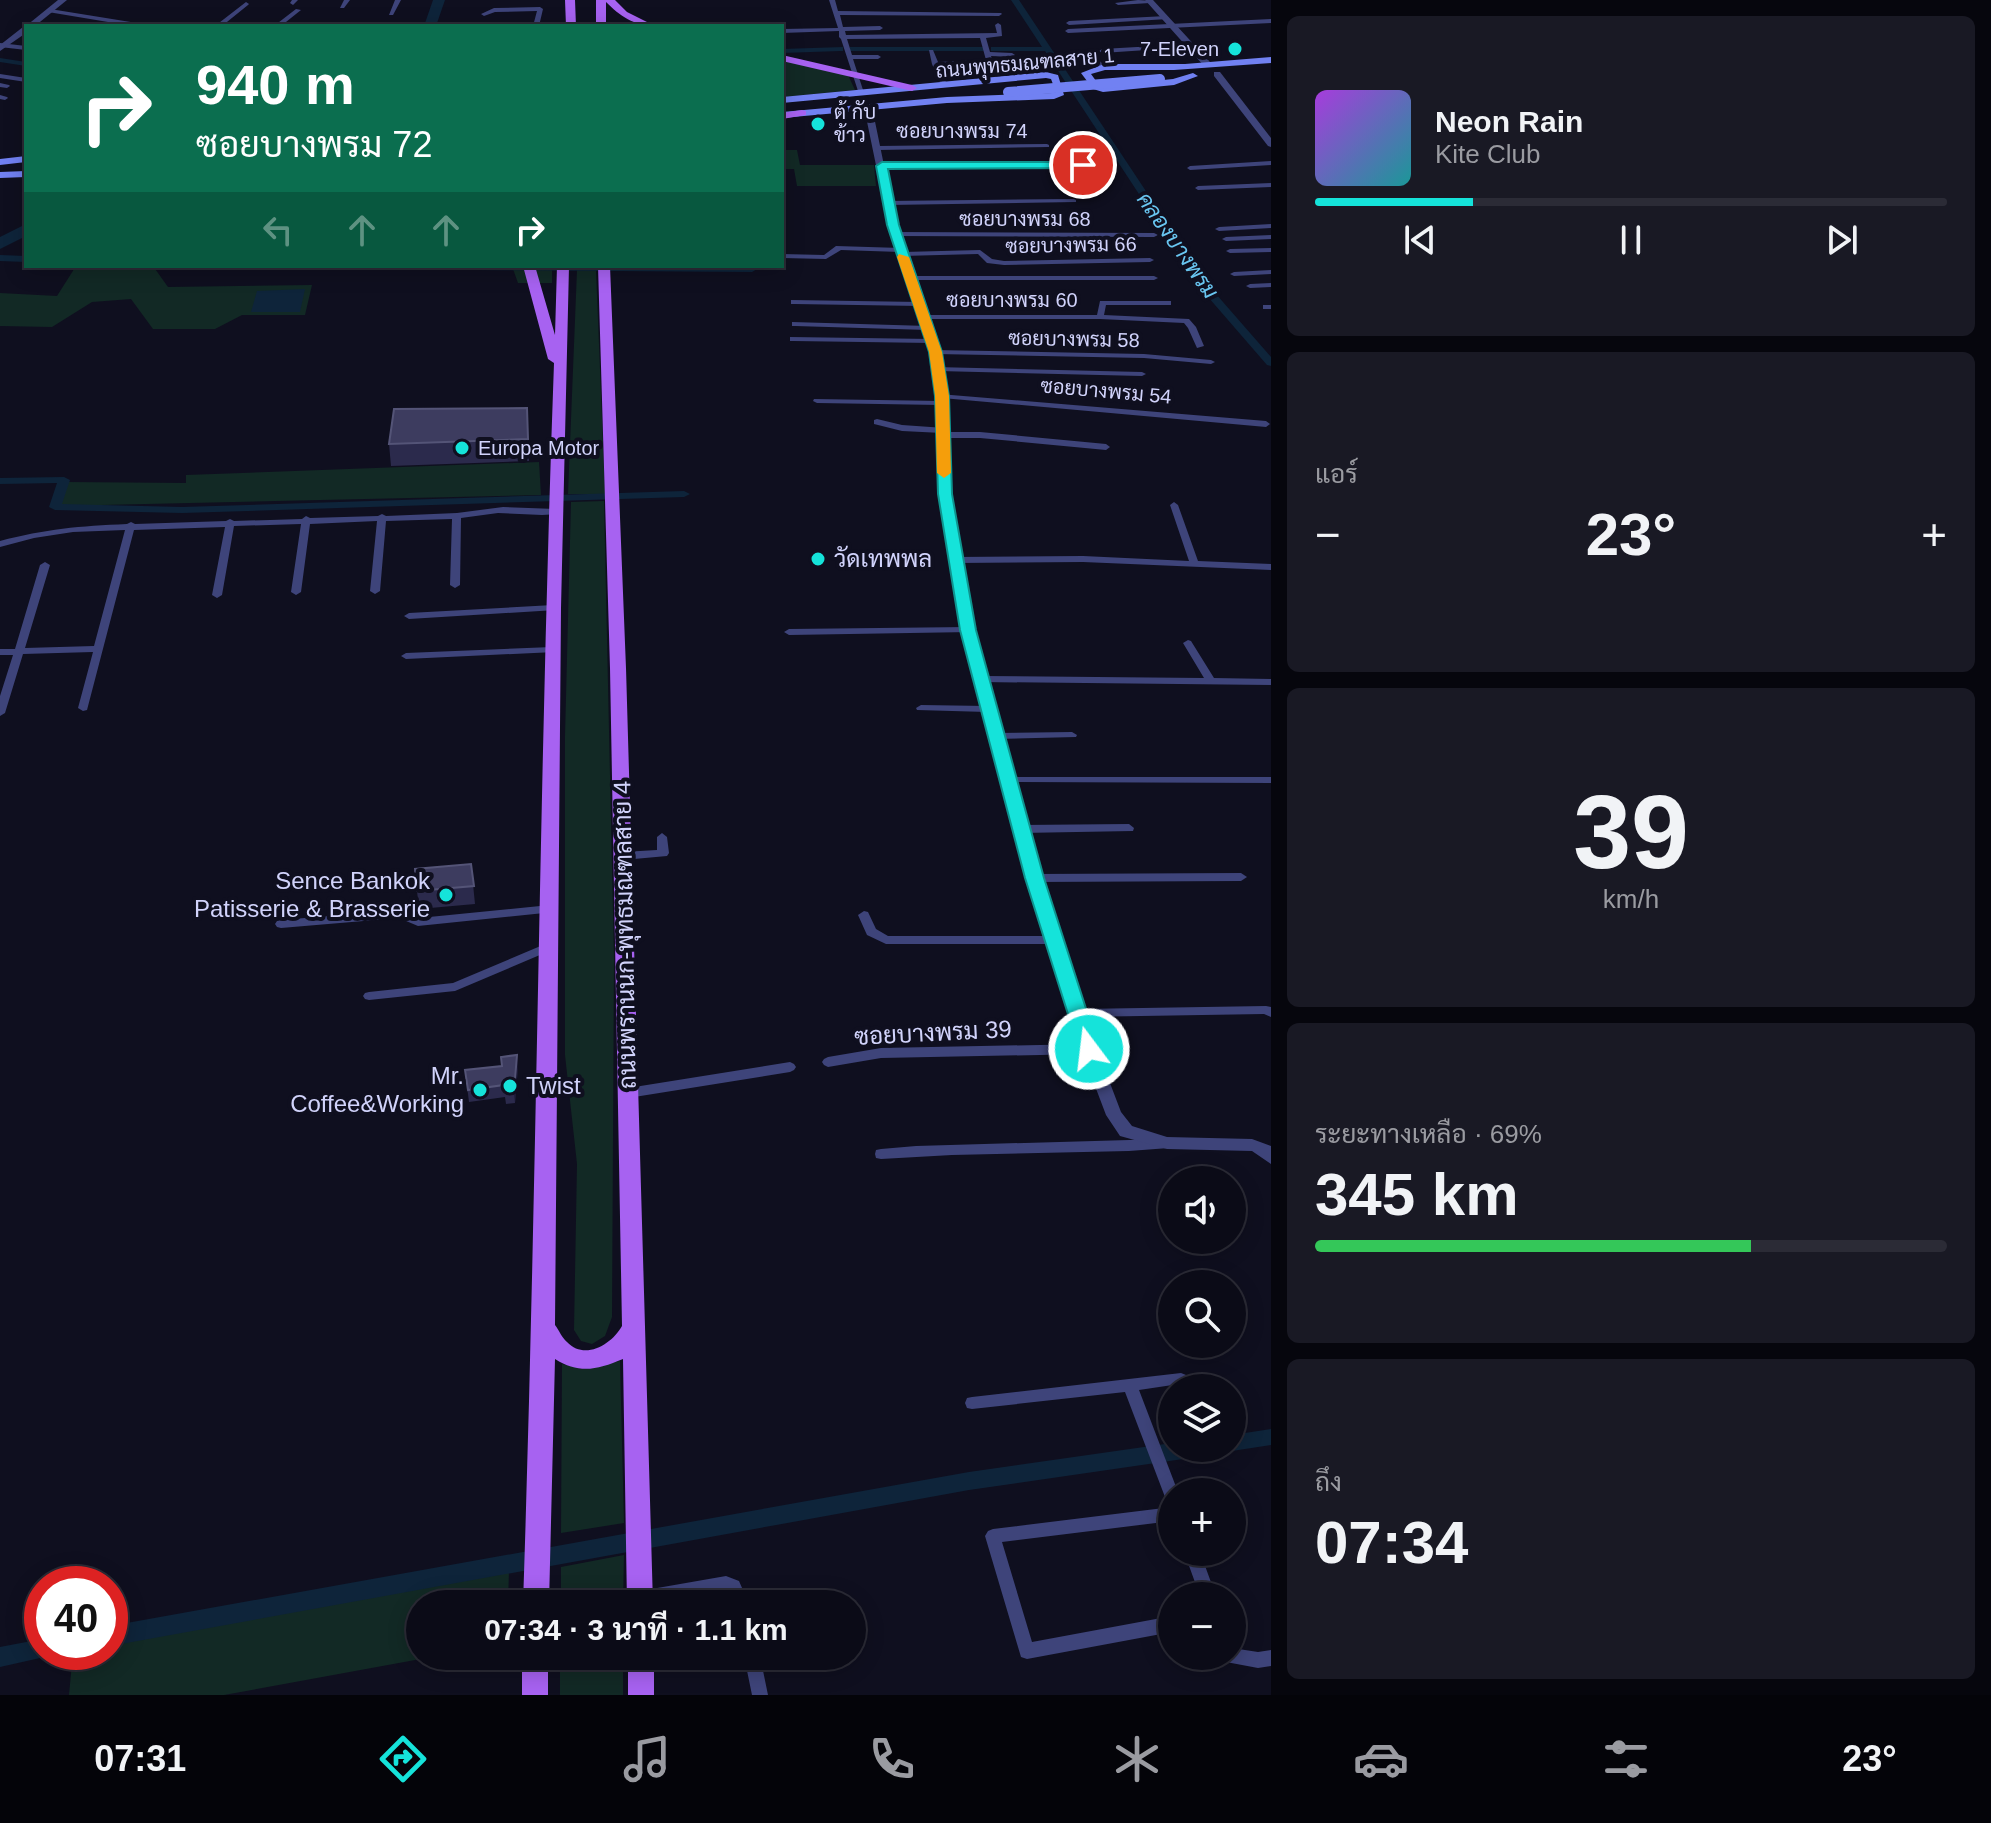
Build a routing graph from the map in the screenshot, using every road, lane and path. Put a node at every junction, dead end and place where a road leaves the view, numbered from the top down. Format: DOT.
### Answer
graph roads {
  1 [pos="63,0"];
  2 [pos="347,0"];
  3 [pos="398,0"];
  4 [pos="539,0"];
  5 [pos="570,0"];
  6 [pos="601,0"];
  7 [pos="609,0"];
  8 [pos="832,0"];
  9 [pos="1149,1"];
  10 [pos="1118,3"];
  11 [pos="246,4"];
  12 [pos="342,7"];
  13 [pos="540,9"];
  14 [pos="298,10"];
  15 [pos="50,11"];
  16 [pos="835,13"];
  17 [pos="391,14"];
  18 [pos="484,14"];
  19 [pos="999,14"];
  20 [pos="1166,18"];
  21 [pos="1271,21"];
  22 [pos="33,24"];
  23 [pos="131,24"];
  24 [pos="221,24"];
  25 [pos="280,24"];
  26 [pos="536,24"];
  27 [pos="571,24"];
  28 [pos="601,24"];
  29 [pos="646,24"];
  30 [pos="998,25"];
  31 [pos="1173,26"];
  32 [pos="880,28"];
  33 [pos="24,31"];
  34 [pos="784,31"];
  35 [pos="841,33"];
  36 [pos="982,36"];
  37 [pos="24,42"];
  38 [pos="4,45"];
  39 [pos="1190,46"];
  40 [pos="24,48"];
  41 [pos="931,51"];
  42 [pos="1102,51"];
  43 [pos="989,54"];
  44 [pos="1012,55"];
  45 [pos="849,57"];
  46 [pos="878,57"];
  47 [pos="784,58"];
  48 [pos="1094,59"];
  49 [pos="1271,60"];
  50 [pos="935,64"];
  51 [pos="1207,64"];
  52 [pos="1184,66"];
  53 [pos="1104,67"];
  54 [pos="1271,70"];
  55 [pos="1158,74"];
  56 [pos="1217,74"];
  57 [pos="0,76"];
  58 [pos="855,76"];
  59 [pos="1193,76"];
  60 [pos="24,80"];
  61 [pos="944,85"];
  62 [pos="931,86"];
  63 [pos="967,87"];
  64 [pos="1006,89"];
  65 [pos="861,93"];
  66 [pos="910,93"];
  67 [pos="947,100"];
  68 [pos="784,102"];
  69 [pos="784,102"];
  70 [pos="868,107"];
  71 [pos="802,113"];
  72 [pos="784,114"];
  73 [pos="784,114"];
  74 [pos="1269,140"];
  75 [pos="1047,146"];
  76 [pos="878,148"];
  77 [pos="24,161"];
  78 [pos="0,163"];
  79 [pos="1271,163"];
  80 [pos="1083,165"];
  81 [pos="882,166"];
  82 [pos="1190,168"];
  83 [pos="0,177"];
  84 [pos="24,177"];
  85 [pos="1271,185"];
  86 [pos="1198,188"];
  87 [pos="1074,201"];
  88 [pos="888,203"];
  89 [pos="1271,226"];
  90 [pos="1219,229"];
  91 [pos="896,234"];
  92 [pos="1154,235"];
  93 [pos="1271,237"];
  94 [pos="1226,239"];
  95 [pos="1271,250"];
  96 [pos="1230,251"];
  97 [pos="902,253"];
  98 [pos="975,255"];
  99 [pos="784,256"];
  100 [pos="1150,260"];
  101 [pos="530,268"];
  102 [pos="564,268"];
  103 [pos="604,268"];
  104 [pos="1271,272"];
  105 [pos="1234,274"];
  106 [pos="911,278"];
  107 [pos="1154,278"];
  108 [pos="1271,285"];
  109 [pos="1250,286"];
  110 [pos="794,302"];
  111 [pos="1168,303"];
  112 [pos="1100,317"];
  113 [pos="795,324"];
  114 [pos="928,328"];
  115 [pos="793,339"];
  116 [pos="1200,346"];
  117 [pos="1211,362"];
  118 [pos="938,369"];
  119 [pos="1142,374"];
  120 [pos="560,378"];
  121 [pos="942,400"];
  122 [pos="817,401"];
  123 [pos="877,422"];
  124 [pos="1266,424"];
  125 [pos="942,433"];
  126 [pos="1106,447"];
  127 [pos="1174,505"];
  128 [pos="556,508"];
  129 [pos="457,516"];
  130 [pos="382,517"];
  131 [pos="306,519"];
  132 [pos="230,522"];
  133 [pos="131,525"];
  134 [pos="0,544"];
  135 [pos="956,560"];
  136 [pos="1194,563"];
  137 [pos="45,565"];
  138 [pos="1271,567"];
  139 [pos="455,585"];
  140 [pos="375,591"];
  141 [pos="296,592"];
  142 [pos="217,595"];
  143 [pos="553,608"];
  144 [pos="409,616"];
  145 [pos="968,630"];
  146 [pos="789,632"];
  147 [pos="1188,643"];
  148 [pos="99,649"];
  149 [pos="552,650"];
  150 [pos="0,652"];
  151 [pos="18,652"];
  152 [pos="406,656"];
  153 [pos="981,679"];
  154 [pos="1211,681"];
  155 [pos="1270,684"];
  156 [pos="83,708"];
  157 [pos="921,708"];
  158 [pos="987,709"];
  159 [pos="0,713"];
  160 [pos="1072,735"];
  161 [pos="995,736"];
  162 [pos="1007,780"];
  163 [pos="1271,780"];
  164 [pos="1129,828"];
  165 [pos="1021,829"];
  166 [pos="662,837"];
  167 [pos="623,856"];
  168 [pos="1241,877"];
  169 [pos="1034,878"];
  170 [pos="550,909"];
  171 [pos="864,915"];
  172 [pos="281,924"];
  173 [pos="1055,940"];
  174 [pos="550,946"];
  175 [pos="369,996"];
  176 [pos="1080,1013"];
  177 [pos="1271,1013"];
  178 [pos="1089,1049"];
  179 [pos="828,1062"];
  180 [pos="790,1067"];
  181 [pos="628,1093"];
  182 [pos="1167,1143"];
  183 [pos="1268,1150"];
  184 [pos="881,1154"];
  185 [pos="635,1325"];
  186 [pos="544,1327"];
  187 [pos="1158,1382"];
  188 [pos="1130,1385"];
  189 [pos="972,1403"];
  190 [pos="1166,1478"];
  191 [pos="1158,1516"];
  192 [pos="536,1590"];
  193 [pos="639,1590"];
  194 [pos="658,1590"];
  195 [pos="736,1590"];
  196 [pos="1158,1627"];
  197 [pos="1246,1658"];
  198 [pos="1271,1658"];
  199 [pos="535,1670"];
  200 [pos="641,1670"];
  201 [pos="755,1670"];
  202 [pos="535,1695"];
  203 [pos="641,1695"];
  204 [pos="760,1695"];
  1 -- 15 [label="street"];
  2 -- 12 [label="street"];
  3 -- 17 [label="street"];
  4 -- 13 [label="street"];
  5 -- 27 [label="main road"];
  6 -- 28 [label="main road"];
  7 -- 29 [label="main road"];
  8 -- 16 [label="street"];
  9 -- 10 [label="street"];
  9 -- 20 [label="street"];
  11 -- 24 [label="street"];
  13 -- 18 [label="street"];
  13 -- 26 [label="street"];
  14 -- 25 [label="street"];
  15 -- 22 [label="street"];
  15 -- 23 [label="street"];
  16 -- 19 [label="street"];
  16 -- 35 [label="street"];
  20 -- 31 [label="street"];
  20 -- 31 [label="street"];
  21 -- 31 [label="street"];
  30 -- 36 [label="street"];
  31 -- 39 [label="street"];
  32 -- 35 [label="street"];
  33 -- 38 [label="street"];
  34 -- 35 [label="street"];
  35 -- 36 [label="street"];
  35 -- 45 [label="street"];
  36 -- 43 [label="street"];
  37 -- 38 [label="street"];
  38 -- 40 [label="street"];
  39 -- 42 [label="street"];
  39 -- 51 [label="street"];
  41 -- 50 [label="street"];
  43 -- 44 [label="street"];
  43 -- 50 [label="street"];
  45 -- 46 [label="street"];
  45 -- 58 [label="street"];
  47 -- 58 [label="main road"];
  48 -- 53 [label="street"];
  49 -- 51 [label="main road, ถนนพุทธมณฑลสาย 1"];
  50 -- 61 [label="street"];
  51 -- 52 [label="main road, ถนนพุทธมณฑลสาย 1"];
  52 -- 53 [label="main road"];
  52 -- 55 [label="main road, ถนนพุทธมณฑลสาย 1"];
  53 -- 59 [label="main road"];
  54 -- 56 [label="main road, ถนนพุทธมณฑลสาย 1"];
  55 -- 59 [label="main road, ถนนพุทธมณฑลสาย 1"];
  55 -- 64 [label="main road, ถนนพุทธมณฑลสาย 1, bridge"];
  56 -- 59 [label="main road, ถนนพุทธมณฑลสาย 1"];
  56 -- 74 [label="street"];
  57 -- 60 [label="street"];
  58 -- 65 [label="street"];
  58 -- 66 [label="main road"];
  61 -- 62 [label="main road"];
  61 -- 67 [label="main road"];
  62 -- 63 [label="main road"];
  62 -- 66 [label="main road"];
  63 -- 64 [label="main road, ถนนพุทธมณฑลสาย 1"];
  63 -- 69 [label="main road, ถนนพุทธมณฑลสาย 1"];
  64 -- 66 [label="main road, ถนนพุทธมณฑลสาย 1"];
  64 -- 67 [label="main road"];
  65 -- 66 [label="main road"];
  65 -- 68 [label="main road"];
  66 -- 72 [label="main road, ถนนพุทธมณฑลสาย 1"];
  67 -- 70 [label="main road"];
  70 -- 71 [label="main road"];
  70 -- 76 [label="street"];
  71 -- 73 [label="main road"];
  75 -- 76 [label="street, ซอยบางพรม 74"];
  76 -- 81 [label="street"];
  77 -- 78 [label="main road"];
  79 -- 82 [label="street"];
  80 -- 81 [label="street"];
  81 -- 88 [label="street"];
  83 -- 84 [label="main road"];
  85 -- 86 [label="street"];
  87 -- 88 [label="street"];
  88 -- 91 [label="street"];
  89 -- 90 [label="street"];
  91 -- 92 [label="street, ซอยบางพรม 68"];
  91 -- 97 [label="street"];
  93 -- 94 [label="street"];
  95 -- 96 [label="street"];
  97 -- 98 [label="street"];
  97 -- 99 [label="street"];
  97 -- 100 [label="street, ซอยบางพรม 66"];
  97 -- 106 [label="street"];
  101 -- 120 [label="main road"];
  102 -- 120 [label="main road"];
  103 -- 167 [label="main road, ถนนพรานนก-พุทธมณฑลสาย 4"];
  104 -- 105 [label="street"];
  106 -- 107 [label="street"];
  106 -- 114 [label="street"];
  108 -- 109 [label="street"];
  110 -- 114 [label="street"];
  111 -- 112 [label="street, ซอยบางพรม 60"];
  112 -- 114 [label="street, ซอยบางพรม 60"];
  112 -- 116 [label="street, ซอยบางพรม 60"];
  113 -- 114 [label="street"];
  114 -- 115 [label="street"];
  114 -- 117 [label="street, ซอยบางพรม 58"];
  114 -- 118 [label="street"];
  118 -- 119 [label="street"];
  118 -- 121 [label="street"];
  120 -- 128 [label="main road"];
  121 -- 122 [label="street, ซอยบางพรม 54"];
  121 -- 124 [label="street, ซอยบางพรม 54"];
  121 -- 125 [label="street"];
  123 -- 125 [label="street"];
  125 -- 126 [label="street"];
  125 -- 135 [label="street"];
  127 -- 136 [label="street"];
  128 -- 129 [label="street"];
  128 -- 143 [label="main road"];
  129 -- 130 [label="street"];
  129 -- 139 [label="street"];
  130 -- 131 [label="street"];
  130 -- 140 [label="street"];
  131 -- 132 [label="street"];
  131 -- 141 [label="street"];
  132 -- 133 [label="street"];
  132 -- 142 [label="street"];
  133 -- 134 [label="street"];
  133 -- 148 [label="street"];
  135 -- 136 [label="street"];
  135 -- 145 [label="street"];
  136 -- 138 [label="street"];
  137 -- 151 [label="street"];
  143 -- 144 [label="street"];
  143 -- 149 [label="main road"];
  145 -- 146 [label="street"];
  145 -- 153 [label="street"];
  147 -- 154 [label="street"];
  148 -- 151 [label="street"];
  148 -- 156 [label="street"];
  149 -- 152 [label="street"];
  149 -- 170 [label="main road"];
  150 -- 151 [label="street"];
  151 -- 159 [label="street"];
  153 -- 154 [label="street"];
  153 -- 158 [label="street"];
  154 -- 155 [label="street"];
  157 -- 158 [label="street"];
  158 -- 161 [label="street"];
  160 -- 161 [label="street"];
  161 -- 162 [label="street"];
  162 -- 163 [label="street"];
  162 -- 165 [label="street"];
  164 -- 165 [label="street"];
  165 -- 169 [label="street"];
  166 -- 167 [label="street"];
  167 -- 181 [label="main road, ถนนพรานนก-พุทธมณฑลสาย 4"];
  168 -- 169 [label="street"];
  169 -- 173 [label="street"];
  170 -- 172 [label="street"];
  170 -- 174 [label="main road"];
  171 -- 173 [label="street"];
  173 -- 176 [label="street"];
  174 -- 175 [label="street"];
  174 -- 186 [label="main road"];
  176 -- 177 [label="street"];
  176 -- 178 [label="street"];
  178 -- 179 [label="street, ซอยบางพรม 39"];
  178 -- 182 [label="street"];
  180 -- 181 [label="street"];
  181 -- 185 [label="main road, ถนนพรานนก-พุทธมณฑลสาย 4"];
  182 -- 183 [label="street"];
  182 -- 184 [label="street"];
  185 -- 186 [label="main road"];
  185 -- 193 [label="main road, ถนนพรานนก-พุทธมณฑลสาย 4"];
  186 -- 192 [label="main road"];
  187 -- 188 [label="street"];
  188 -- 189 [label="street"];
  188 -- 190 [label="street"];
  191 -- 196 [label="street"];
  194 -- 195 [label="street"];
  197 -- 198 [label="street"];
  199 -- 202 [label="main road"];
  200 -- 203 [label="main road"];
  201 -- 204 [label="street"];
}
